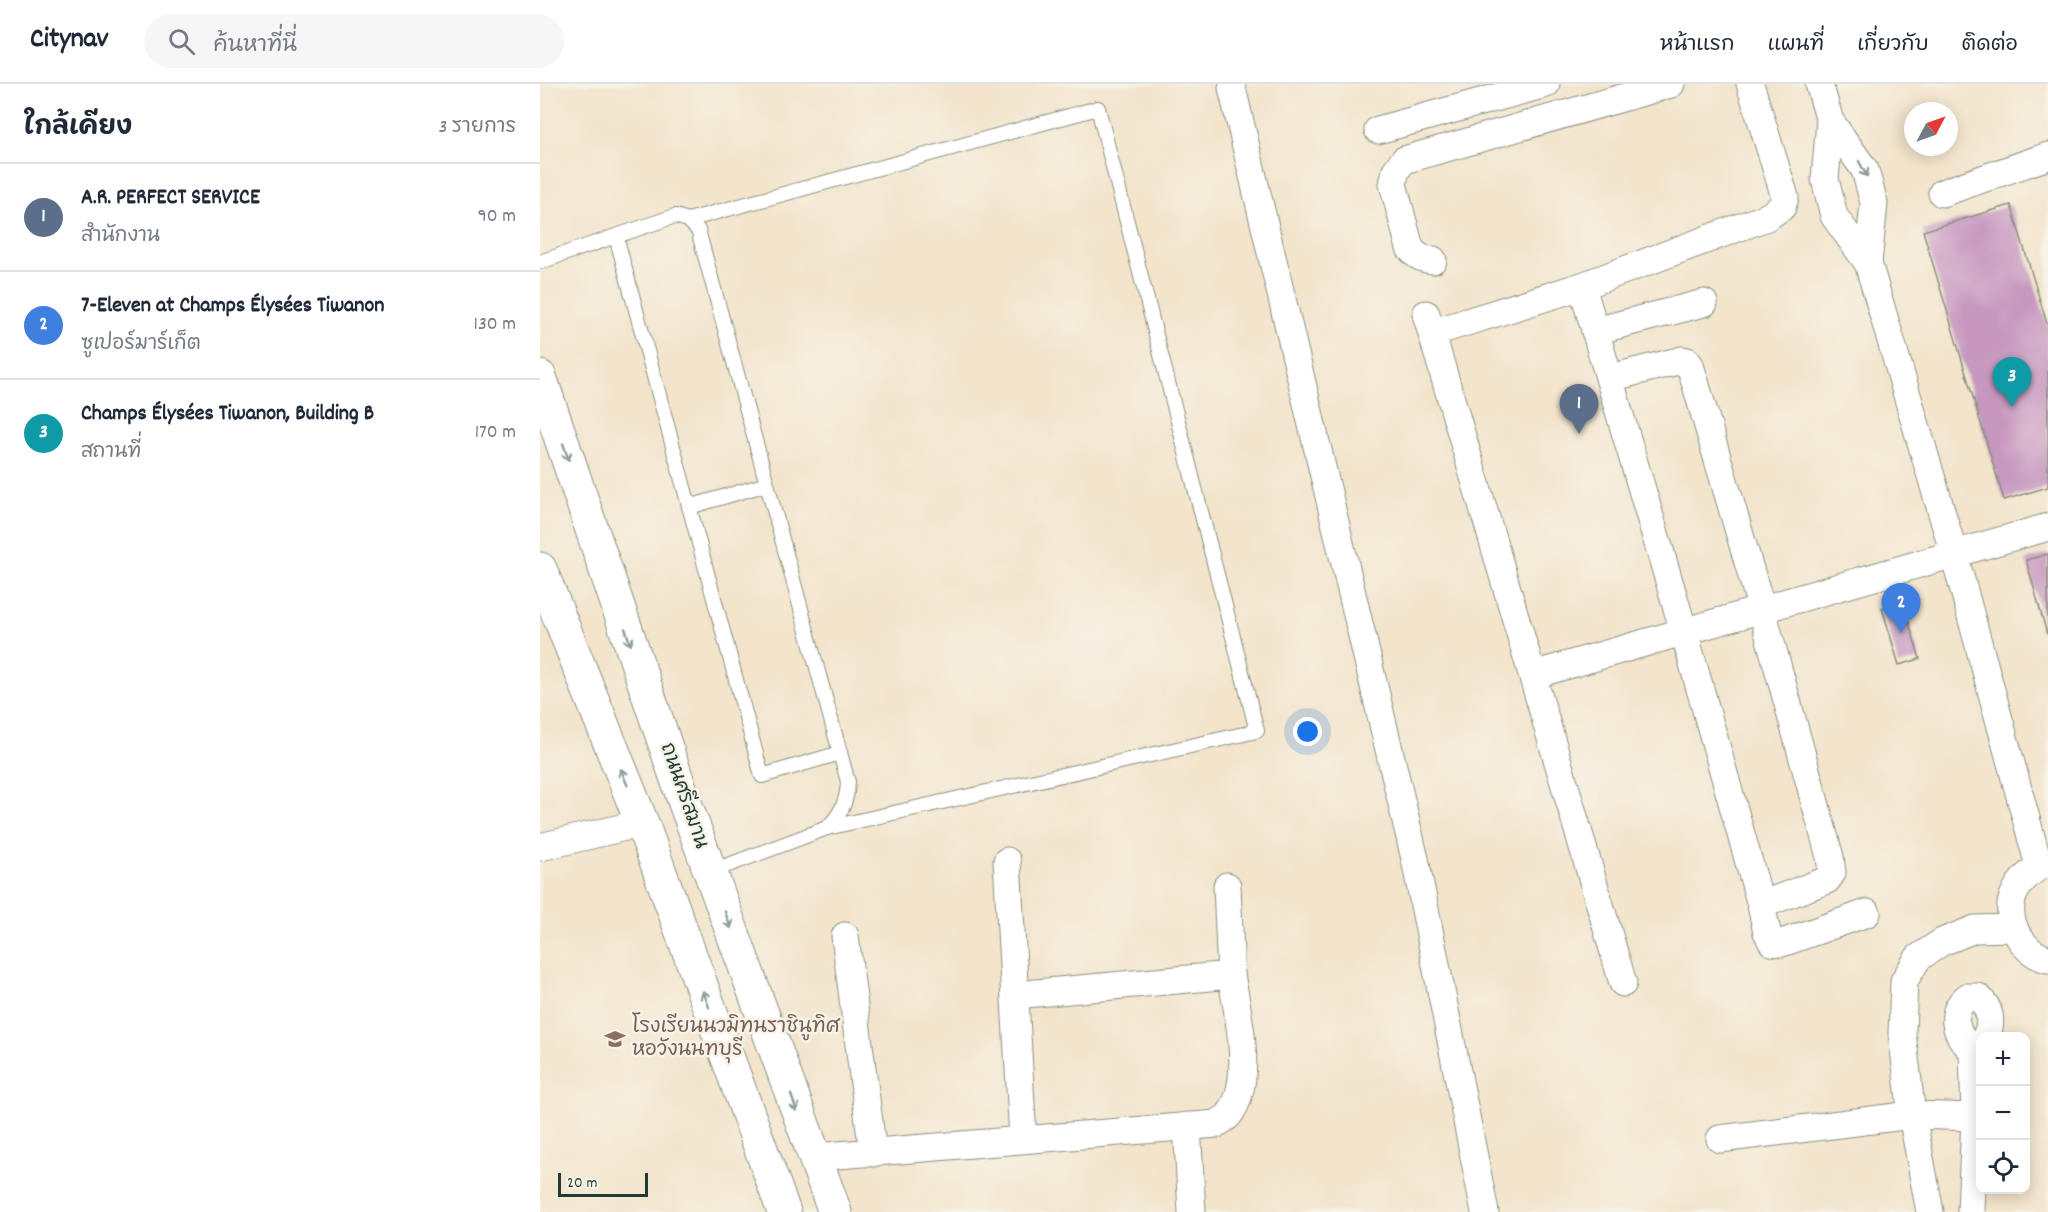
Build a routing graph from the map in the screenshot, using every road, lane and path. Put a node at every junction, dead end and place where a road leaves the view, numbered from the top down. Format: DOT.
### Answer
graph roads {
  1 [pos="1546,84"];
  2 [pos="1671,84"];
  3 [pos="1750,84"];
  4 [pos="1819,84"];
  5 [pos="1232,88"];
  6 [pos="1830,121"];
  7 [pos="1378,130"];
  8 [pos="2048,156"];
  9 [pos="1942,193"];
  10 [pos="688,220"];
  11 [pos="616,236"];
  12 [pos="1433,260"];
  13 [pos="540,262"];
  14 [pos="1868,263"];
  15 [pos="1582,286"];
  16 [pos="1704,303"];
  17 [pos="1594,331"];
  18 [pos="540,377"];
  19 [pos="1610,378"];
  20 [pos="767,484"];
  21 [pos="688,507"];
  22 [pos="2048,527"];
  23 [pos="1954,554"];
  24 [pos="540,569"];
  25 [pos="1762,610"];
  26 [pos="1684,632"];
  27 [pos="1533,675"];
  28 [pos="840,753"];
  29 [pos="642,823"];
  30 [pos="827,828"];
  31 [pos="540,848"];
  32 [pos="1007,861"];
  33 [pos="2044,865"];
  34 [pos="710,872"];
  35 [pos="1227,886"];
  36 [pos="1761,905"];
  37 [pos="1867,913"];
  38 [pos="2014,928"];
  39 [pos="845,936"];
  40 [pos="2048,959"];
  41 [pos="1231,975"];
  42 [pos="1623,982"];
  43 [pos="1015,994"];
  44 [pos="1977,1086"];
  45 [pos="1912,1115"];
  46 [pos="1975,1117"];
  47 [pos="1187,1126"];
  48 [pos="1023,1139"];
  49 [pos="1720,1139"];
  50 [pos="873,1153"];
  51 [pos="814,1157"];
  52 [pos="835,1209"];
  53 [pos="784,1212"];
  54 [pos="1192,1212"];
  55 [pos="1485,1212"];
  56 [pos="1930,1212"];
  57 [pos="1971,1212"];
  1 -- 7 [label="street"];
  2 -- 12 [label="street"];
  3 -- 15 [label="street"];
  4 -- 6 [label="street"];
  5 -- 55 [label="street"];
  6 -- 14 [label="street"];
  6 -- 14 [label="street, one-way"];
  8 -- 9 [label="street"];
  10 -- 11 [label="lane"];
  10 -- 20 [label="lane"];
  10 -- 30 [label="lane"];
  11 -- 13 [label="lane"];
  11 -- 21 [label="lane"];
  14 -- 23 [label="street"];
  15 -- 17 [label="street"];
  15 -- 27 [label="street"];
  16 -- 17 [label="street"];
  17 -- 19 [label="street"];
  18 -- 34 [label="main road, ถนนศรีสมาน, one-way"];
  19 -- 25 [label="street"];
  19 -- 26 [label="street"];
  20 -- 21 [label="lane"];
  20 -- 28 [label="lane"];
  21 -- 28 [label="lane"];
  22 -- 23 [label="street"];
  23 -- 25 [label="street"];
  23 -- 33 [label="street"];
  29 -- 24 [label="main road, one-way"];
  25 -- 26 [label="street"];
  25 -- 36 [label="street"];
  26 -- 27 [label="street"];
  26 -- 36 [label="street"];
  27 -- 42 [label="street"];
  28 -- 30 [label="lane"];
  29 -- 31 [label="street"];
  53 -- 29 [label="main road, one-way"];
  30 -- 34 [label="lane"];
  32 -- 43 [label="street"];
  33 -- 38 [label="street"];
  34 -- 51 [label="main road, ถนนศรีสมาน, one-way"];
  35 -- 41 [label="street"];
  36 -- 37 [label="street"];
  38 -- 40 [label="street"];
  38 -- 45 [label="street"];
  39 -- 50 [label="street"];
  41 -- 43 [label="street"];
  41 -- 47 [label="street"];
  43 -- 48 [label="street"];
  44 -- 46 [label="street"];
  45 -- 46 [label="street"];
  45 -- 49 [label="street"];
  45 -- 56 [label="street"];
  46 -- 57 [label="street"];
  47 -- 48 [label="street"];
  47 -- 54 [label="street"];
  48 -- 50 [label="street"];
  50 -- 51 [label="street"];
  51 -- 52 [label="main road, ถนนศรีสมาน"];
}
